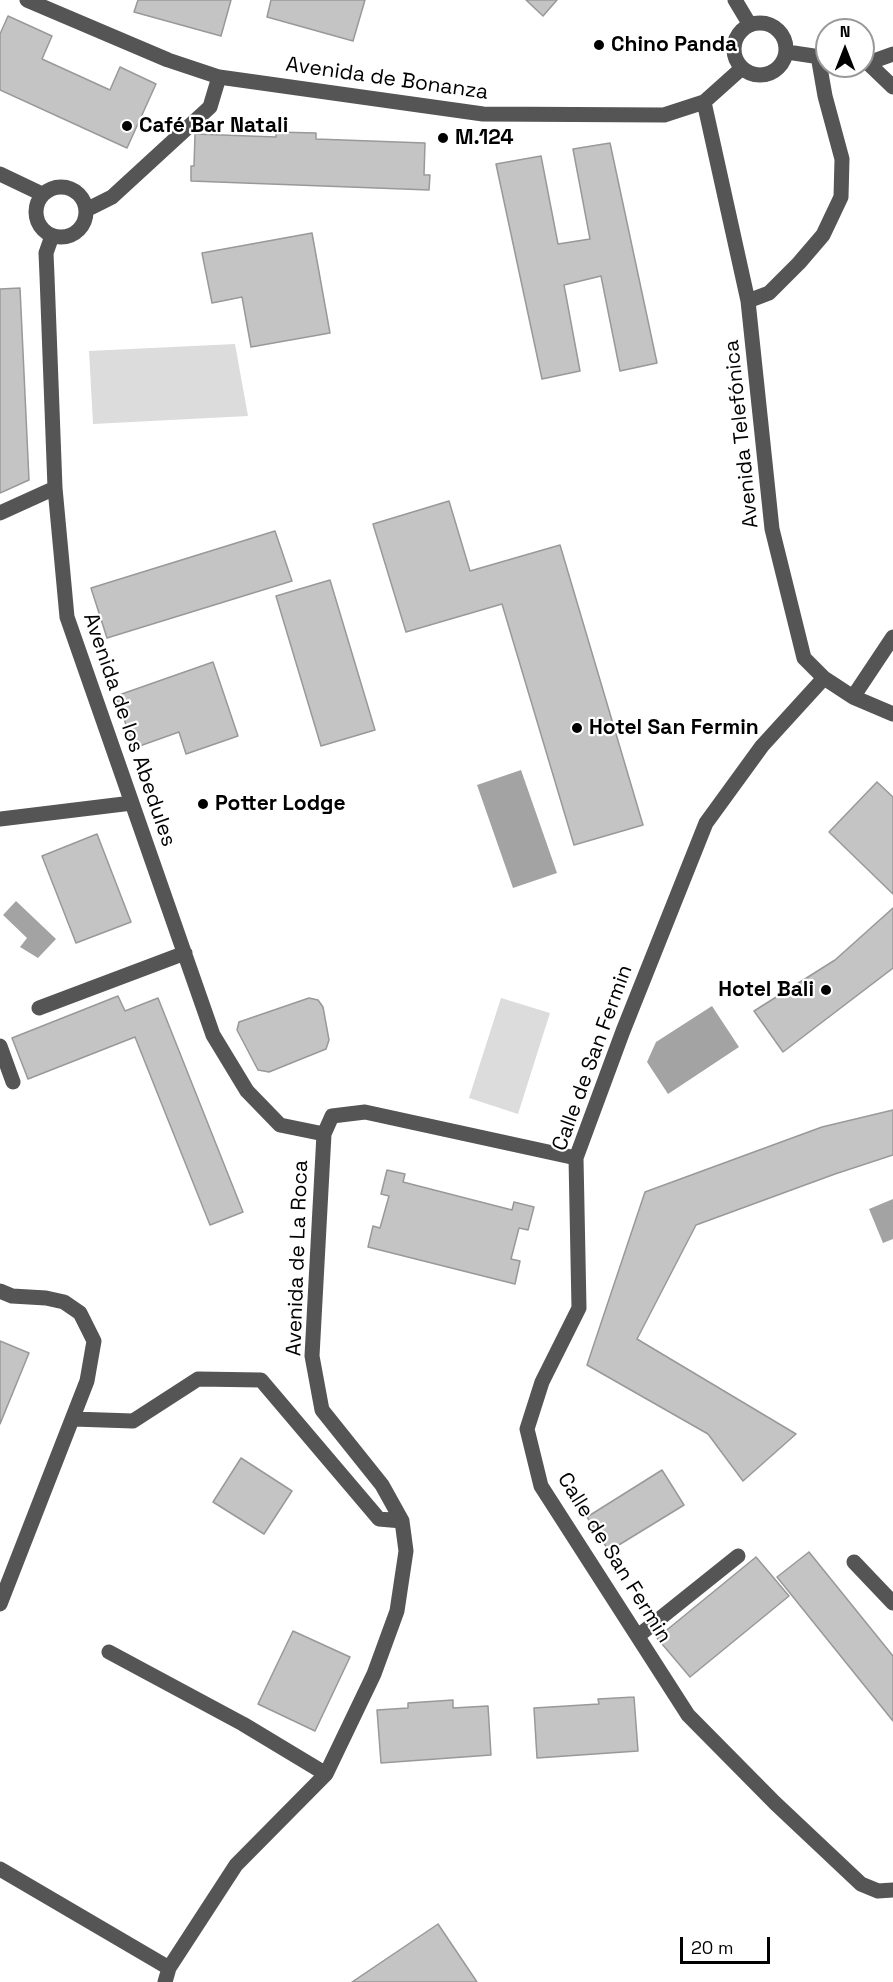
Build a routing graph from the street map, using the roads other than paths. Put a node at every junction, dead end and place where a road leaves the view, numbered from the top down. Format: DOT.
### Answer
graph roads {
  1 [pos="27,0"];
  2 [pos="735,0"];
  3 [pos="750,24"];
  4 [pos="787,52"];
  5 [pos="893,54"];
  6 [pos="815,56"];
  7 [pos="875,60"];
  8 [pos="742,68"];
  9 [pos="875,72"];
  10 [pos="219,77"];
  11 [pos="824,78"];
  12 [pos="893,87"];
  13 [pos="704,102"];
  14 [pos="0,174"];
  15 [pos="42,194"];
  16 [pos="86,210"];
  17 [pos="52,236"];
  18 [pos="748,301"];
  19 [pos="55,488"];
  20 [pos="0,513"];
  21 [pos="893,638"];
  22 [pos="824,678"];
  23 [pos="853,696"];
  24 [pos="893,714"];
  25 [pos="132,803"];
  26 [pos="0,819"];
  27 [pos="185,953"];
  28 [pos="39,1008"];
  29 [pos="0,1046"];
  30 [pos="13,1082"];
  31 [pos="324,1134"];
  32 [pos="576,1158"];
  33 [pos="0,1291"];
  34 [pos="73,1419"];
  35 [pos="402,1521"];
  36 [pos="738,1556"];
  37 [pos="854,1562"];
  38 [pos="893,1603"];
  39 [pos="0,1604"];
  40 [pos="638,1636"];
  41 [pos="109,1652"];
  42 [pos="326,1774"];
  43 [pos="0,1869"];
  44 [pos="893,1890"];
  45 [pos="167,1975"];
  1 -- 10 [label="street, Avenida de Bonanza"];
  2 -- 3 [label="street"];
  3 -- 4 [label="street"];
  3 -- 8 [label="street"];
  4 -- 6 [label="street"];
  4 -- 8 [label="street"];
  5 -- 7 [label="street"];
  8 -- 13 [label="street, Avenida de Bonanza"];
  9 -- 12 [label="street"];
  10 -- 13 [label="street, Avenida de Bonanza"];
  10 -- 16 [label="street"];
  11 -- 18 [label="street"];
  13 -- 18 [label="street, Avenida Telefónica"];
  14 -- 15 [label="street"];
  15 -- 16 [label="street"];
  15 -- 17 [label="street"];
  16 -- 17 [label="street"];
  17 -- 19 [label="street, Avenida de los Abedules"];
  18 -- 22 [label="street, Avenida Telefónica"];
  19 -- 20 [label="street"];
  19 -- 25 [label="street, Avenida de los Abedules"];
  21 -- 23 [label="street"];
  22 -- 23 [label="street, Avenida Telefónica"];
  22 -- 32 [label="street, Calle de San Fermin"];
  23 -- 24 [label="street, Avenida Telefónica"];
  25 -- 26 [label="street"];
  25 -- 27 [label="street, Avenida de los Abedules"];
  27 -- 28 [label="street"];
  27 -- 31 [label="street, Avenida de los Abedules"];
  29 -- 30 [label="street"];
  31 -- 32 [label="street"];
  31 -- 35 [label="street, Avenida de La Roca"];
  32 -- 40 [label="street, Calle de San Fermin"];
  33 -- 34 [label="street"];
  34 -- 35 [label="street"];
  34 -- 39 [label="street"];
  35 -- 42 [label="street, Avenida de La Roca"];
  36 -- 40 [label="street"];
  37 -- 38 [label="street"];
  40 -- 44 [label="street, Calle de San Fermin"];
  41 -- 42 [label="street"];
  42 -- 45 [label="street, Avenida de La Roca"];
  43 -- 45 [label="street"];
}
